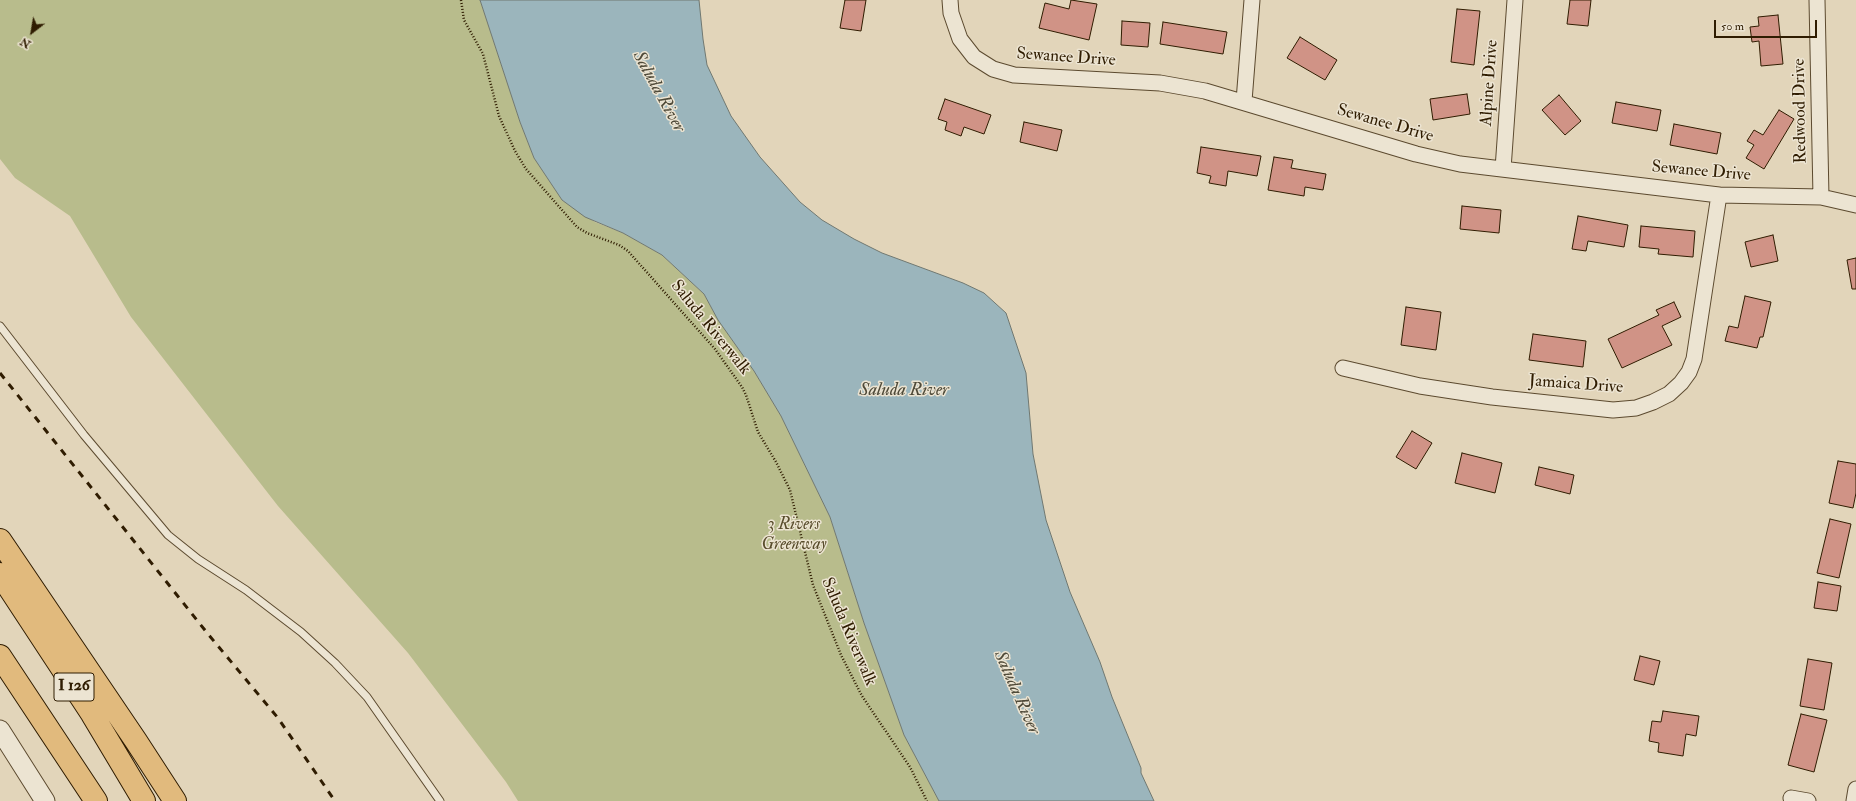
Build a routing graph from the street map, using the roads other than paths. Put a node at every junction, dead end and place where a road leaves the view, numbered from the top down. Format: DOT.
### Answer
graph roads {
  1 [pos="950,0"];
  2 [pos="1252,0"];
  3 [pos="1515,0"];
  4 [pos="1817,0"];
  5 [pos="1244,102"];
  6 [pos="1503,169"];
  7 [pos="1719,195"];
  8 [pos="1822,197"];
  9 [pos="1856,205"];
  10 [pos="0,326"];
  11 [pos="1343,368"];
  12 [pos="0,540"];
  13 [pos="0,574"];
  14 [pos="0,656"];
  15 [pos="0,730"];
  16 [pos="1856,789"];
  17 [pos="1791,798"];
  18 [pos="45,801"];
  19 [pos="96,801"];
  20 [pos="144,801"];
  21 [pos="175,801"];
  22 [pos="440,801"];
  23 [pos="1808,801"];
  24 [pos="1854,801"];
  1 -- 5 [label="street, Sewanee Drive"];
  2 -- 5 [label="street"];
  3 -- 6 [label="street, Alpine Drive"];
  4 -- 8 [label="street, Redwood Drive"];
  5 -- 6 [label="street, Sewanee Drive"];
  6 -- 7 [label="street, Sewanee Drive"];
  7 -- 8 [label="street, Sewanee Drive"];
  7 -- 11 [label="street, Jamaica Drive"];
  8 -- 9 [label="street, Sewanee Drive"];
  10 -- 22 [label="lane"];
  12 -- 21 [label="highway"];
  13 -- 20 [label="highway, I 126"];
  14 -- 19 [label="highway, I 126"];
  15 -- 18 [label="street"];
  16 -- 24 [label="street"];
  17 -- 23 [label="street"];
}
